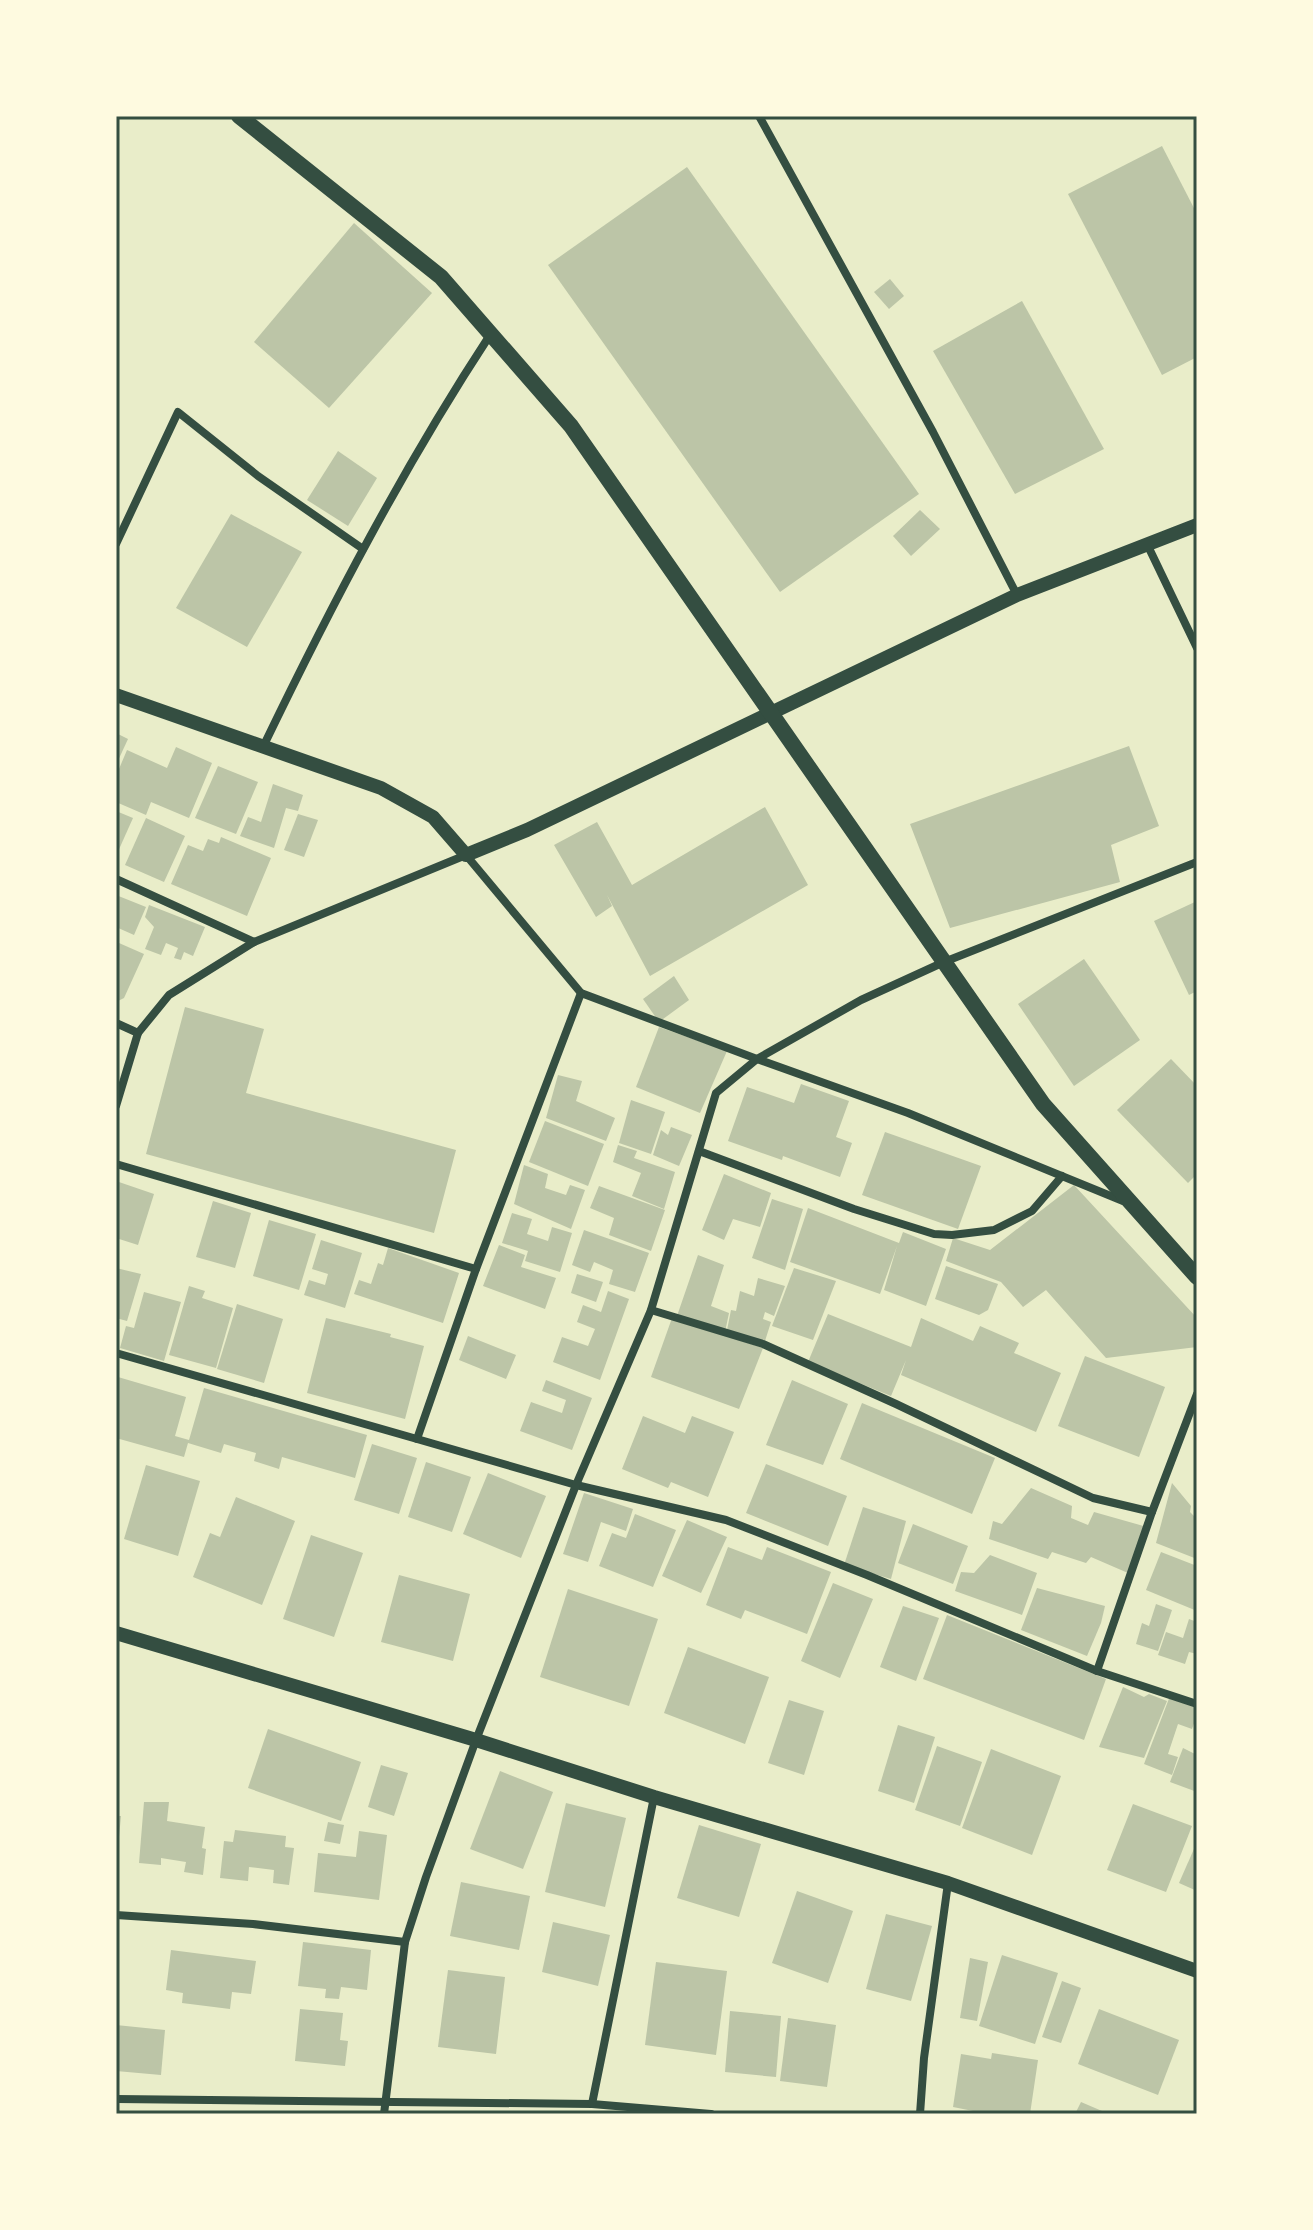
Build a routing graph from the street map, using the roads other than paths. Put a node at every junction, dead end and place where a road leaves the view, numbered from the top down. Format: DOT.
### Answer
graph roads {
  1 [pos="239,116"];
  2 [pos="759,116"];
  3 [pos="490,335"];
  4 [pos="1197,525"];
  5 [pos="116,544"];
  6 [pos="1147,544"];
  7 [pos="363,549"];
  8 [pos="1017,595"];
  9 [pos="1197,648"];
  10 [pos="116,695"];
  11 [pos="771,712"];
  12 [pos="263,747"];
  13 [pos="466,855"];
  14 [pos="1197,862"];
  15 [pos="116,879"];
  16 [pos="254,942"];
  17 [pos="944,962"];
  18 [pos="581,993"];
  19 [pos="116,1023"];
  20 [pos="138,1033"];
  21 [pos="757,1059"];
  22 [pos="116,1106"];
  23 [pos="699,1151"];
  24 [pos="116,1164"];
  25 [pos="1062,1176"];
  26 [pos="1133,1205"];
  27 [pos="476,1269"];
  28 [pos="1197,1277"];
  29 [pos="651,1310"];
  30 [pos="116,1353"];
  31 [pos="1197,1394"];
  32 [pos="417,1439"];
  33 [pos="576,1485"];
  34 [pos="1152,1512"];
  35 [pos="116,1633"];
  36 [pos="1097,1671"];
  37 [pos="1197,1704"];
  38 [pos="476,1740"];
  39 [pos="654,1797"];
  40 [pos="948,1883"];
  41 [pos="116,1915"];
  42 [pos="405,1942"];
  43 [pos="1197,1971"];
  44 [pos="116,2099"];
  45 [pos="386,2101"];
  46 [pos="592,2104"];
  47 [pos="384,2114"];
  48 [pos="711,2114"];
  49 [pos="920,2114"];
  1 -- 3 [label="main road"];
  2 -- 8 [label="street"];
  3 -- 7 [label="street"];
  3 -- 11 [label="main road"];
  4 -- 6 [label="street"];
  5 -- 7 [label="street"];
  6 -- 8 [label="street"];
  6 -- 9 [label="street"];
  7 -- 12 [label="street"];
  8 -- 11 [label="street"];
  10 -- 12 [label="street"];
  11 -- 13 [label="street"];
  11 -- 17 [label="main road"];
  12 -- 13 [label="street"];
  13 -- 16 [label="street"];
  13 -- 18 [label="street"];
  14 -- 17 [label="street"];
  15 -- 16 [label="street"];
  16 -- 20 [label="street"];
  17 -- 21 [label="street"];
  17 -- 26 [label="main road"];
  18 -- 21 [label="street"];
  18 -- 27 [label="street"];
  19 -- 20 [label="street"];
  20 -- 22 [label="street"];
  21 -- 23 [label="street"];
  21 -- 25 [label="street"];
  23 -- 25 [label="street"];
  23 -- 29 [label="street"];
  24 -- 27 [label="street"];
  25 -- 26 [label="street"];
  26 -- 28 [label="main road"];
  27 -- 32 [label="street"];
  29 -- 33 [label="street"];
  29 -- 34 [label="street"];
  30 -- 32 [label="street"];
  31 -- 34 [label="street"];
  32 -- 33 [label="street"];
  33 -- 36 [label="street"];
  33 -- 38 [label="street"];
  34 -- 36 [label="street"];
  35 -- 38 [label="street"];
  36 -- 37 [label="street"];
  38 -- 39 [label="street"];
  38 -- 42 [label="street"];
  39 -- 40 [label="street"];
  39 -- 46 [label="street"];
  40 -- 43 [label="street"];
  40 -- 49 [label="street"];
  41 -- 42 [label="street"];
  42 -- 45 [label="street"];
  44 -- 45 [label="street"];
  45 -- 46 [label="street"];
  45 -- 47 [label="street"];
  46 -- 48 [label="street"];
}
